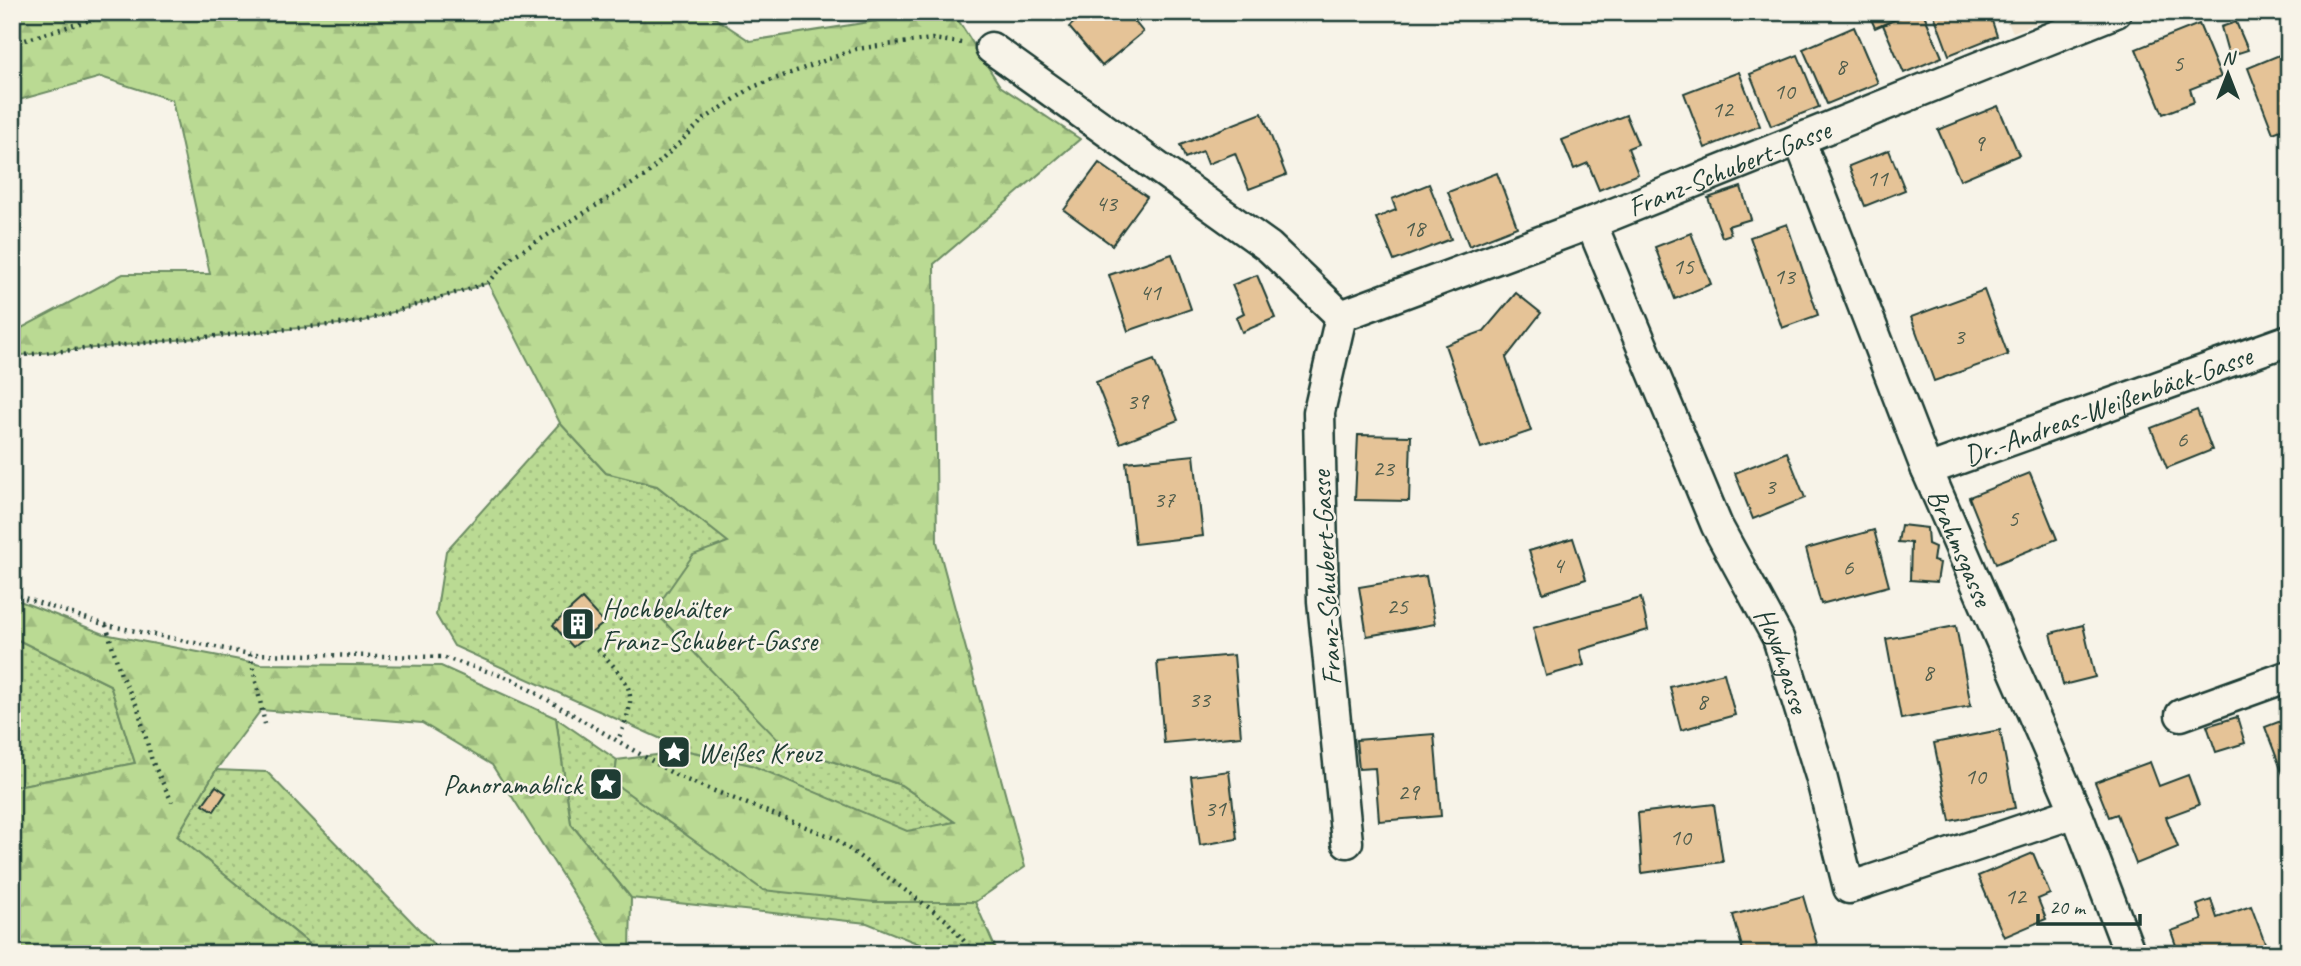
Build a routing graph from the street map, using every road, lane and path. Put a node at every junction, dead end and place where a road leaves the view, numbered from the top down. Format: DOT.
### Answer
graph roads {
  1 [pos="116,12"];
  2 [pos="2116,12"];
  3 [pos="12,44"];
  4 [pos="991,48"];
  5 [pos="1799,139"];
  6 [pos="1591,223"];
  7 [pos="1340,316"];
  8 [pos="2289,340"];
  9 [pos="12,356"];
  10 [pos="1927,470"];
  11 [pos="12,594"];
  12 [pos="106,625"];
  13 [pos="598,649"];
  14 [pos="250,654"];
  15 [pos="2289,676"];
  16 [pos="2181,715"];
  17 [pos="265,724"];
  18 [pos="618,740"];
  19 [pos="172,802"];
  20 [pos="2076,812"];
  21 [pos="1347,842"];
  22 [pos="975,954"];
  23 [pos="2130,954"];
  1 -- 3 [label="path"];
  2 -- 5 [label="street, Franz-Schubert-Gasse"];
  4 -- 7 [label="street"];
  4 -- 9 [label="path"];
  5 -- 6 [label="street, Franz-Schubert-Gasse"];
  5 -- 10 [label="street, Brahmsgasse"];
  6 -- 7 [label="street, Franz-Schubert-Gasse"];
  6 -- 20 [label="street, Haydngasse"];
  7 -- 21 [label="street, Franz-Schubert-Gasse"];
  8 -- 10 [label="street, Dr.-Andreas-Weißenbäck-Gasse"];
  10 -- 20 [label="street, Brahmsgasse"];
  11 -- 12 [label="path"];
  12 -- 14 [label="path"];
  12 -- 19 [label="path"];
  13 -- 18 [label="path"];
  14 -- 17 [label="path"];
  14 -- 18 [label="path"];
  15 -- 16 [label="street"];
  18 -- 22 [label="path"];
  20 -- 23 [label="street, Brahmsgasse"];
}
